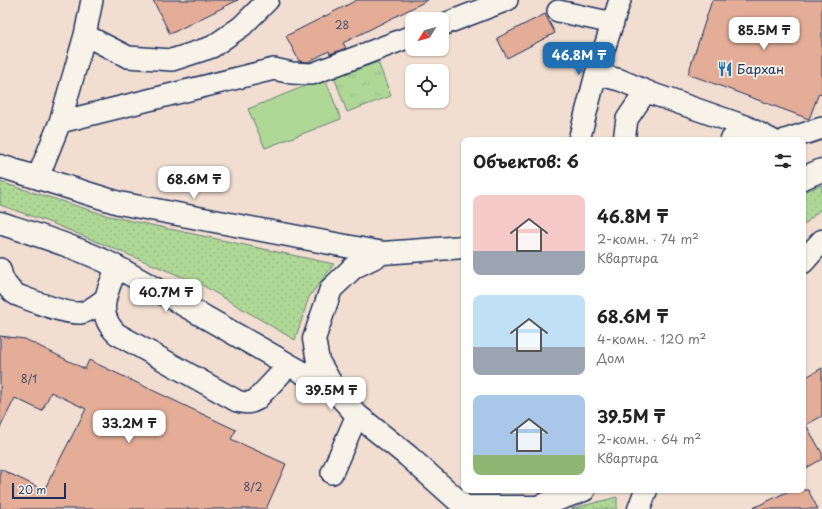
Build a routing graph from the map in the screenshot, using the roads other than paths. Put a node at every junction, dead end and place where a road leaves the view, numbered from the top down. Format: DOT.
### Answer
graph roads {
  1 [pos="92,0"];
  2 [pos="268,0"];
  3 [pos="507,0"];
  4 [pos="620,0"];
  5 [pos="558,11"];
  6 [pos="449,22"];
  7 [pos="613,23"];
  8 [pos="85,36"];
  9 [pos="405,39"];
  10 [pos="596,74"];
  11 [pos="646,91"];
  12 [pos="60,122"];
  13 [pos="822,128"];
  14 [pos="738,133"];
  15 [pos="580,137"];
  16 [pos="624,137"];
  17 [pos="757,137"];
  18 [pos="794,137"];
  19 [pos="0,166"];
  20 [pos="822,170"];
  21 [pos="806,177"];
  22 [pos="38,178"];
  23 [pos="0,223"];
  24 [pos="822,240"];
  25 [pos="461,247"];
  26 [pos="383,254"];
  27 [pos="806,259"];
  28 [pos="117,267"];
  29 [pos="0,269"];
  30 [pos="105,299"];
  31 [pos="289,365"];
  32 [pos="336,392"];
  33 [pos="357,415"];
  34 [pos="332,473"];
  35 [pos="576,493"];
  36 [pos="645,493"];
  37 [pos="466,508"];
  38 [pos="639,509"];
  1 -- 8 [label="street"];
  2 -- 8 [label="street"];
  3 -- 6 [label="street"];
  4 -- 7 [label="street"];
  5 -- 7 [label="street"];
  7 -- 10 [label="street"];
  8 -- 12 [label="street"];
  9 -- 12 [label="street"];
  10 -- 11 [label="street"];
  10 -- 15 [label="street"];
  11 -- 14 [label="street"];
  11 -- 16 [label="street"];
  12 -- 22 [label="street"];
  13 -- 18 [label="street"];
  14 -- 17 [label="street"];
  19 -- 22 [label="main road"];
  20 -- 21 [label="main road"];
  22 -- 26 [label="main road"];
  23 -- 28 [label="main road"];
  24 -- 27 [label="main road"];
  25 -- 26 [label="main road"];
  26 -- 32 [label="main road"];
  28 -- 30 [label="street"];
  28 -- 31 [label="main road"];
  29 -- 30 [label="street"];
  30 -- 31 [label="street"];
  31 -- 32 [label="main road"];
  32 -- 33 [label="main road"];
  33 -- 34 [label="street"];
  33 -- 37 [label="main road"];
  35 -- 37 [label="main road"];
  36 -- 38 [label="main road"];
}
